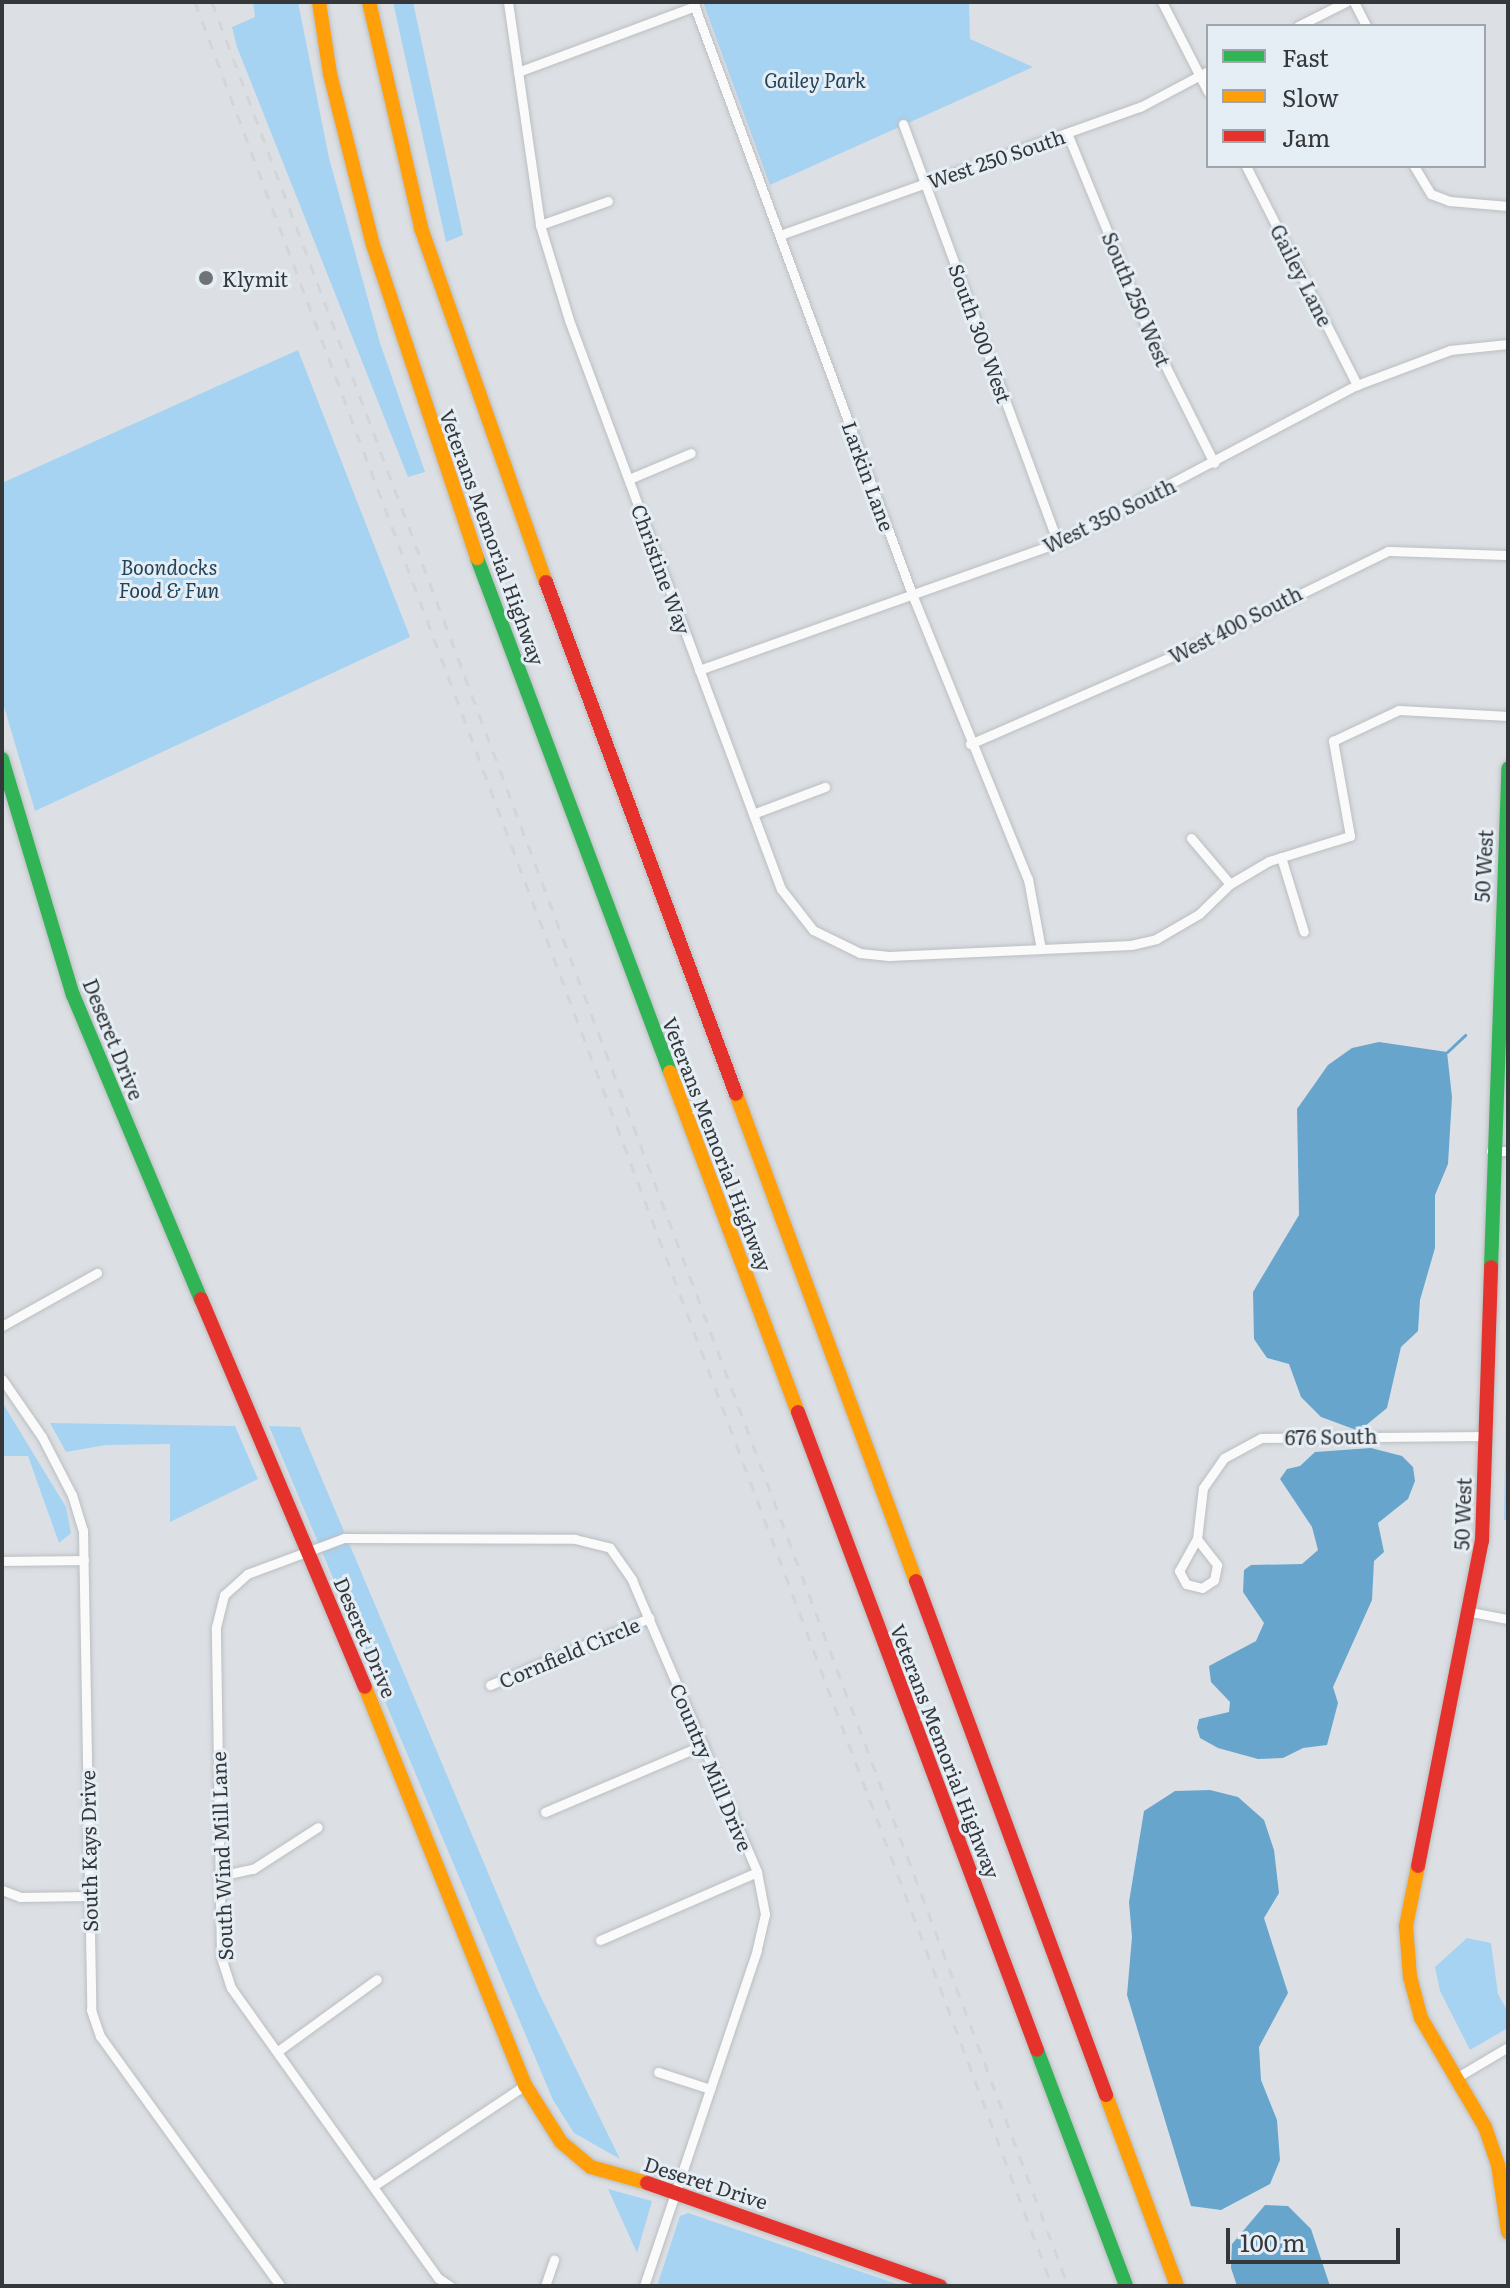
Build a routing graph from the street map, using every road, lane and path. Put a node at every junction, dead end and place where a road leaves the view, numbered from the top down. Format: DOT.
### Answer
graph roads {
  1 [pos="319,2"];
  2 [pos="369,2"];
  3 [pos="508,2"];
  4 [pos="1162,2"];
  5 [pos="1346,2"];
  6 [pos="1354,2"];
  7 [pos="694,4"];
  8 [pos="1302,24"];
  9 [pos="1365,24"];
  10 [pos="518,72"];
  11 [pos="1204,73"];
  12 [pos="903,124"];
  13 [pos="1067,133"];
  14 [pos="1247,168"];
  15 [pos="1415,168"];
  16 [pos="925,183"];
  17 [pos="608,201"];
  18 [pos="1508,206"];
  19 [pos="540,225"];
  20 [pos="780,235"];
  21 [pos="1508,344"];
  22 [pos="1357,385"];
  23 [pos="691,453"];
  24 [pos="1214,463"];
  25 [pos="629,479"];
  26 [pos="1058,543"];
  27 [pos="1508,555"];
  28 [pos="912,594"];
  29 [pos="699,670"];
  30 [pos="1508,716"];
  31 [pos="970,744"];
  32 [pos="2,759"];
  33 [pos="1508,768"];
  34 [pos="825,787"];
  35 [pos="753,814"];
  36 [pos="1191,838"];
  37 [pos="1281,857"];
  38 [pos="1230,884"];
  39 [pos="1304,932"];
  40 [pos="1041,949"];
  41 [pos="1491,1151"];
  42 [pos="1508,1151"];
  43 [pos="97,1273"];
  44 [pos="2,1326"];
  45 [pos="2,1379"];
  46 [pos="1484,1436"];
  47 [pos="1197,1539"];
  48 [pos="308,1550"];
  49 [pos="84,1560"];
  50 [pos="2,1561"];
  51 [pos="1471,1612"];
  52 [pos="649,1618"];
  53 [pos="1508,1619"];
  54 [pos="490,1685"];
  55 [pos="703,1745"];
  56 [pos="545,1812"];
  57 [pos="318,1827"];
  58 [pos="757,1872"];
  59 [pos="219,1876"];
  60 [pos="2,1890"];
  61 [pos="89,1896"];
  62 [pos="600,1940"];
  63 [pos="377,1979"];
  64 [pos="1508,2047"];
  65 [pos="278,2051"];
  66 [pos="658,2072"];
  67 [pos="1454,2079"];
  68 [pos="525,2085"];
  69 [pos="710,2089"];
  70 [pos="375,2185"];
  71 [pos="675,2191"];
  72 [pos="1508,2232"];
  73 [pos="554,2260"];
  74 [pos="280,2286"];
  75 [pos="450,2286"];
  76 [pos="545,2286"];
  77 [pos="644,2286"];
  78 [pos="940,2286"];
  79 [pos="1126,2286"];
  80 [pos="1177,2286"];
  1 -- 79 [label="main road, Veterans Memorial Highway"];
  2 -- 80 [label="main road, Veterans Memorial Highway"];
  3 -- 10 [label="street, Christine Way"];
  4 -- 11 [label="street"];
  5 -- 8 [label="street"];
  6 -- 9 [label="street"];
  7 -- 10 [label="street"];
  7 -- 20 [label="street, Larkin Lane"];
  10 -- 19 [label="street, Christine Way"];
  11 -- 13 [label="street, West 250 South"];
  12 -- 16 [label="street, South 300 West"];
  13 -- 16 [label="street, West 250 South"];
  13 -- 24 [label="street, South 250 West"];
  14 -- 22 [label="street, Gailey Lane"];
  15 -- 18 [label="street"];
  16 -- 20 [label="street, West 250 South"];
  16 -- 26 [label="street, South 300 West"];
  17 -- 19 [label="street"];
  19 -- 25 [label="street, Christine Way"];
  20 -- 28 [label="street, Larkin Lane"];
  21 -- 22 [label="street, West 350 South"];
  22 -- 24 [label="street, West 350 South"];
  23 -- 25 [label="street"];
  24 -- 26 [label="street, West 350 South"];
  25 -- 29 [label="street, Christine Way"];
  26 -- 28 [label="street, West 350 South"];
  27 -- 31 [label="street, West 400 South"];
  28 -- 29 [label="street, West 350 South"];
  28 -- 31 [label="street, Larkin Lane"];
  29 -- 35 [label="street, Christine Way"];
  30 -- 37 [label="street, Christine Way"];
  31 -- 40 [label="street, Larkin Lane"];
  32 -- 48 [label="main road, Deseret Drive"];
  33 -- 41 [label="main road, 50 West"];
  34 -- 35 [label="street"];
  35 -- 40 [label="street, Christine Way"];
  36 -- 38 [label="street"];
  37 -- 38 [label="street, Christine Way"];
  37 -- 39 [label="street"];
  38 -- 40 [label="street, Christine Way"];
  41 -- 42 [label="street"];
  41 -- 46 [label="main road, 50 West"];
  43 -- 44 [label="street"];
  45 -- 49 [label="street, South Kays Drive"];
  46 -- 47 [label="street, 676 South"];
  46 -- 51 [label="main road, 50 West"];
  47 -- 47 [label="street, 676 South"];
  48 -- 52 [label="street, Country Mill Drive"];
  48 -- 59 [label="street, South Wind Mill Lane"];
  48 -- 68 [label="main road, Deseret Drive"];
  49 -- 50 [label="street"];
  49 -- 61 [label="street, South Kays Drive"];
  51 -- 53 [label="street"];
  51 -- 67 [label="main road, 50 West"];
  52 -- 54 [label="street, Cornfield Circle"];
  52 -- 55 [label="street, Country Mill Drive"];
  55 -- 56 [label="street"];
  55 -- 58 [label="street, Country Mill Drive"];
  57 -- 59 [label="street"];
  58 -- 62 [label="street"];
  58 -- 69 [label="street, Country Mill Drive"];
  59 -- 65 [label="street, South Wind Mill Lane"];
  60 -- 61 [label="street"];
  61 -- 74 [label="street, South Kays Drive"];
  63 -- 65 [label="street"];
  64 -- 67 [label="street"];
  65 -- 70 [label="street, South Wind Mill Lane"];
  66 -- 69 [label="street"];
  67 -- 72 [label="main road, 50 West"];
  68 -- 70 [label="street"];
  68 -- 71 [label="main road, Deseret Drive"];
  69 -- 71 [label="street, Country Mill Drive"];
  70 -- 75 [label="street, South Wind Mill Lane"];
  71 -- 77 [label="street, Country Mill Drive"];
  71 -- 78 [label="main road, Deseret Drive"];
  73 -- 76 [label="street"];
}
